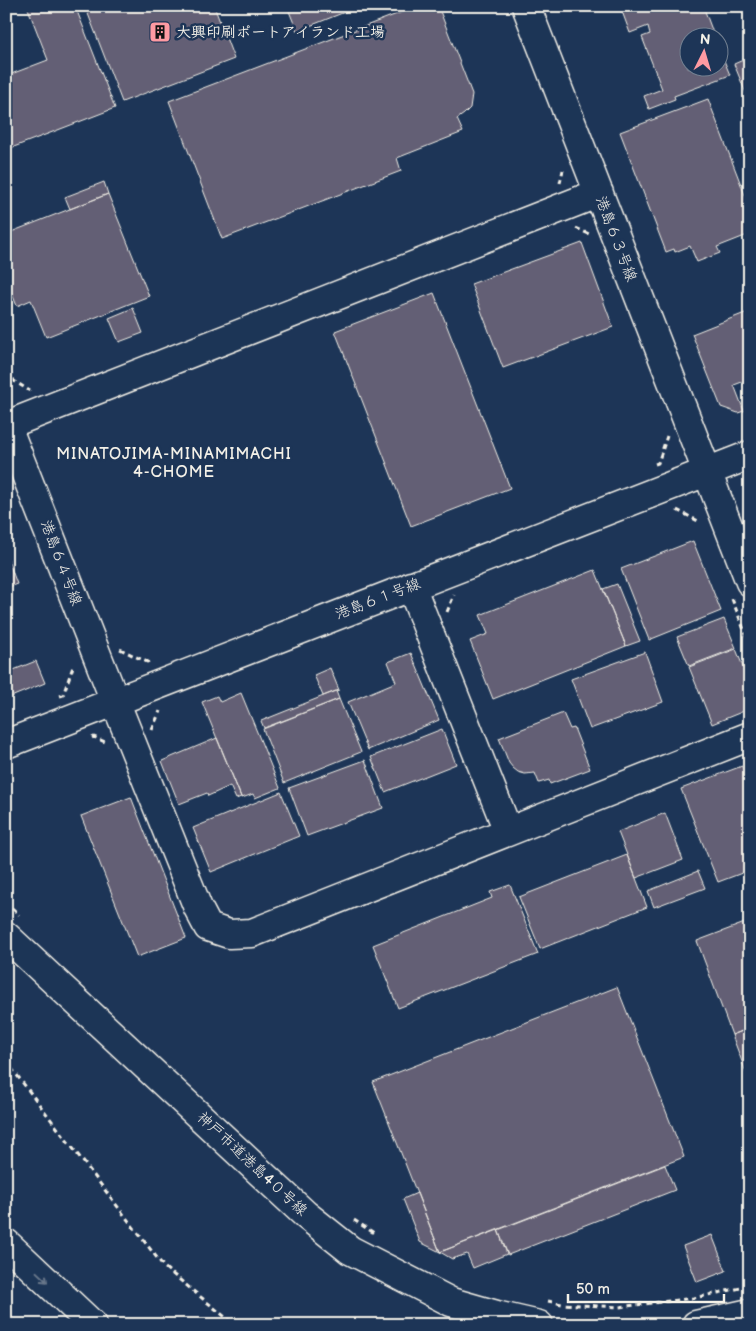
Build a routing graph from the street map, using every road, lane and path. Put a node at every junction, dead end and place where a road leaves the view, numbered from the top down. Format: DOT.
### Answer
graph roads {
  1 [pos="526,6"];
  2 [pos="599,193"];
  3 [pos="574,227"];
  4 [pos="593,236"];
  5 [pos="6,362"];
  6 [pos="39,412"];
  7 [pos="6,424"];
  8 [pos="667,434"];
  9 [pos="750,455"];
  10 [pos="649,467"];
  11 [pos="707,471"];
  12 [pos="676,509"];
  13 [pos="702,523"];
  14 [pos="750,582"];
  15 [pos="411,586"];
  16 [pos="118,648"];
  17 [pos="156,658"];
  18 [pos="75,661"];
  19 [pos="55,698"];
  20 [pos="115,701"];
  21 [pos="750,736"];
  22 [pos="85,740"];
  23 [pos="6,744"];
  24 [pos="110,744"];
  25 [pos="508,831"];
  26 [pos="6,902"];
  27 [pos="13,926"];
  28 [pos="6,1061"];
  29 [pos="351,1218"];
  30 [pos="375,1234"];
  31 [pos="6,1244"];
  32 [pos="750,1286"];
  33 [pos="542,1313"];
  34 [pos="750,1314"];
  35 [pos="93,1325"];
  36 [pos="235,1325"];
  37 [pos="696,1325"];
  1 -- 2 [label="street, 港島６３号線"];
  2 -- 6 [label="street"];
  2 -- 11 [label="street, 港島６３号線"];
  3 -- 4 [label="path"];
  5 -- 6 [label="path"];
  6 -- 7 [label="street"];
  7 -- 20 [label="street, 港島６４号線"];
  8 -- 10 [label="path"];
  9 -- 11 [label="street, 港島６１号線"];
  11 -- 14 [label="street, 港島６３号線"];
  11 -- 15 [label="street, 港島６１号線"];
  12 -- 13 [label="path"];
  15 -- 20 [label="street, 港島６１号線"];
  15 -- 25 [label="street"];
  16 -- 17 [label="path"];
  18 -- 19 [label="path"];
  20 -- 23 [label="street, 港島６１号線"];
  20 -- 25 [label="street, 港島６４号線"];
  21 -- 25 [label="street, 港島６４号線"];
  22 -- 24 [label="path"];
  26 -- 27 [label="path"];
  27 -- 33 [label="street, 神戸市道港島4０号線"];
  28 -- 36 [label="path"];
  29 -- 30 [label="path"];
  31 -- 35 [label="street, one-way"];
  32 -- 33 [label="path"];
  34 -- 37 [label="street"];
}
